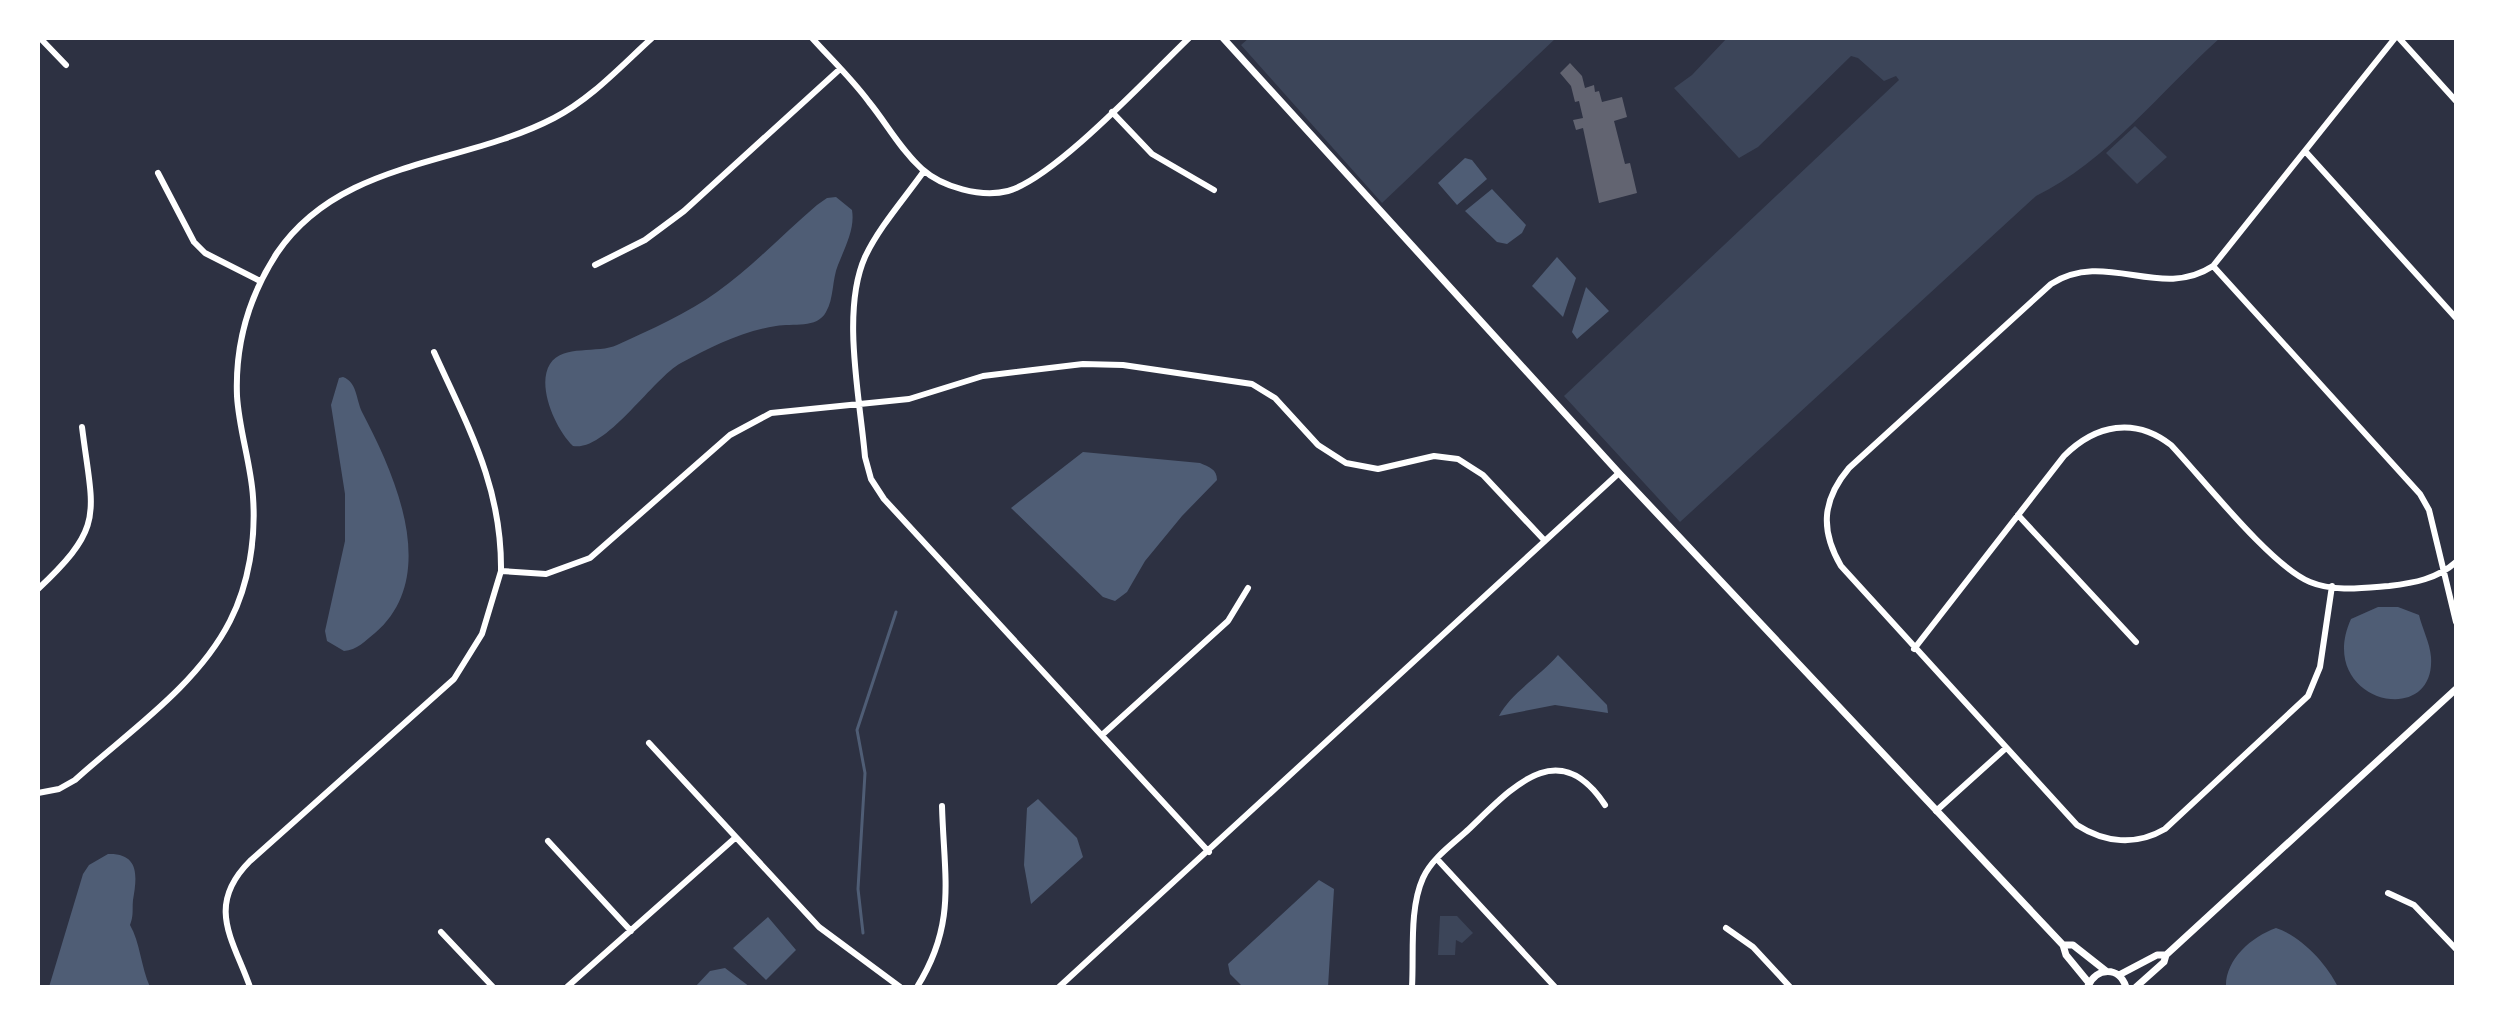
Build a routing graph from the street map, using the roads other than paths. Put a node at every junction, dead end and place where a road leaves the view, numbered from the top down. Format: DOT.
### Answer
graph roads {
  1 [pos="40,38"];
  2 [pos="652,38"];
  3 [pos="812,38"];
  4 [pos="1189,38"];
  5 [pos="1223,38"];
  6 [pos="2397,38"];
  7 [pos="66,65"];
  8 [pos="840,69"];
  9 [pos="2456,101"];
  10 [pos="1112,112"];
  11 [pos="2305,151"];
  12 [pos="924,171"];
  13 [pos="158,173"];
  14 [pos="1214,190"];
  15 [pos="595,265"];
  16 [pos="2213,266"];
  17 [pos="260,281"];
  18 [pos="2456,318"];
  19 [pos="434,352"];
  20 [pos="860,405"];
  21 [pos="82,427"];
  22 [pos="1619,473"];
  23 [pos="2018,515"];
  24 [pos="1545,541"];
  25 [pos="2456,562"];
  26 [pos="501,571"];
  27 [pos="2443,574"];
  28 [pos="2332,586"];
  29 [pos="1248,588"];
  30 [pos="38,589"];
  31 [pos="2456,622"];
  32 [pos="2136,642"];
  33 [pos="1914,649"];
  34 [pos="2456,689"];
  35 [pos="1102,735"];
  36 [pos="649,743"];
  37 [pos="2006,748"];
  38 [pos="38,793"];
  39 [pos="1605,805"];
  40 [pos="942,806"];
  41 [pos="1936,811"];
  42 [pos="735,838"];
  43 [pos="548,841"];
  44 [pos="1209,852"];
  45 [pos="1437,859"];
  46 [pos="2388,893"];
  47 [pos="1726,928"];
  48 [pos="631,931"];
  49 [pos="441,932"];
  50 [pos="2063,945"];
  51 [pos="2456,949"];
  52 [pos="2166,955"];
  53 [pos="2106,971"];
  54 [pos="2119,975"];
  55 [pos="2088,985"];
  56 [pos="250,987"];
  57 [pos="493,987"];
  58 [pos="567,987"];
  59 [pos="900,987"];
  60 [pos="917,987"];
  61 [pos="1059,987"];
  62 [pos="1412,987"];
  63 [pos="1555,987"];
  64 [pos="1790,987"];
  65 [pos="2126,987"];
  66 [pos="2136,987"];
  1 -- 7 [label="street"];
  2 -- 17 [label="street"];
  3 -- 8 [label="street"];
  4 -- 10 [label="street"];
  5 -- 22 [label="street"];
  6 -- 9 [label="street"];
  6 -- 11 [label="street"];
  8 -- 12 [label="street"];
  8 -- 15 [label="street"];
  10 -- 12 [label="street"];
  10 -- 14 [label="street"];
  11 -- 16 [label="street"];
  11 -- 18 [label="street"];
  12 -- 20 [label="street"];
  13 -- 17 [label="street"];
  16 -- 27 [label="street"];
  16 -- 33 [label="street"];
  17 -- 38 [label="street"];
  19 -- 26 [label="street"];
  20 -- 24 [label="street"];
  20 -- 26 [label="street"];
  20 -- 35 [label="street"];
  21 -- 30 [label="street"];
  22 -- 24 [label="street"];
  22 -- 41 [label="street"];
  23 -- 28 [label="street"];
  23 -- 32 [label="street"];
  23 -- 33 [label="street"];
  24 -- 44 [label="street"];
  25 -- 27 [label="street"];
  26 -- 56 [label="street"];
  27 -- 28 [label="street"];
  27 -- 31 [label="street"];
  28 -- 37 [label="street"];
  29 -- 35 [label="street"];
  33 -- 37 [label="street"];
  34 -- 52 [label="street"];
  35 -- 44 [label="street"];
  36 -- 42 [label="street"];
  37 -- 41 [label="street"];
  39 -- 45 [label="street"];
  40 -- 60 [label="street"];
  41 -- 50 [label="street"];
  42 -- 48 [label="street"];
  42 -- 59 [label="street"];
  43 -- 48 [label="street"];
  44 -- 61 [label="street"];
  45 -- 62 [label="street"];
  45 -- 63 [label="street"];
  46 -- 51 [label="street"];
  47 -- 64 [label="street"];
  48 -- 58 [label="street"];
  49 -- 57 [label="street"];
  50 -- 53 [label="street"];
  50 -- 55 [label="street"];
  52 -- 54 [label="street"];
  52 -- 66 [label="street"];
  53 -- 54 [label="street"];
  53 -- 55 [label="street"];
  54 -- 65 [label="street"];
}
